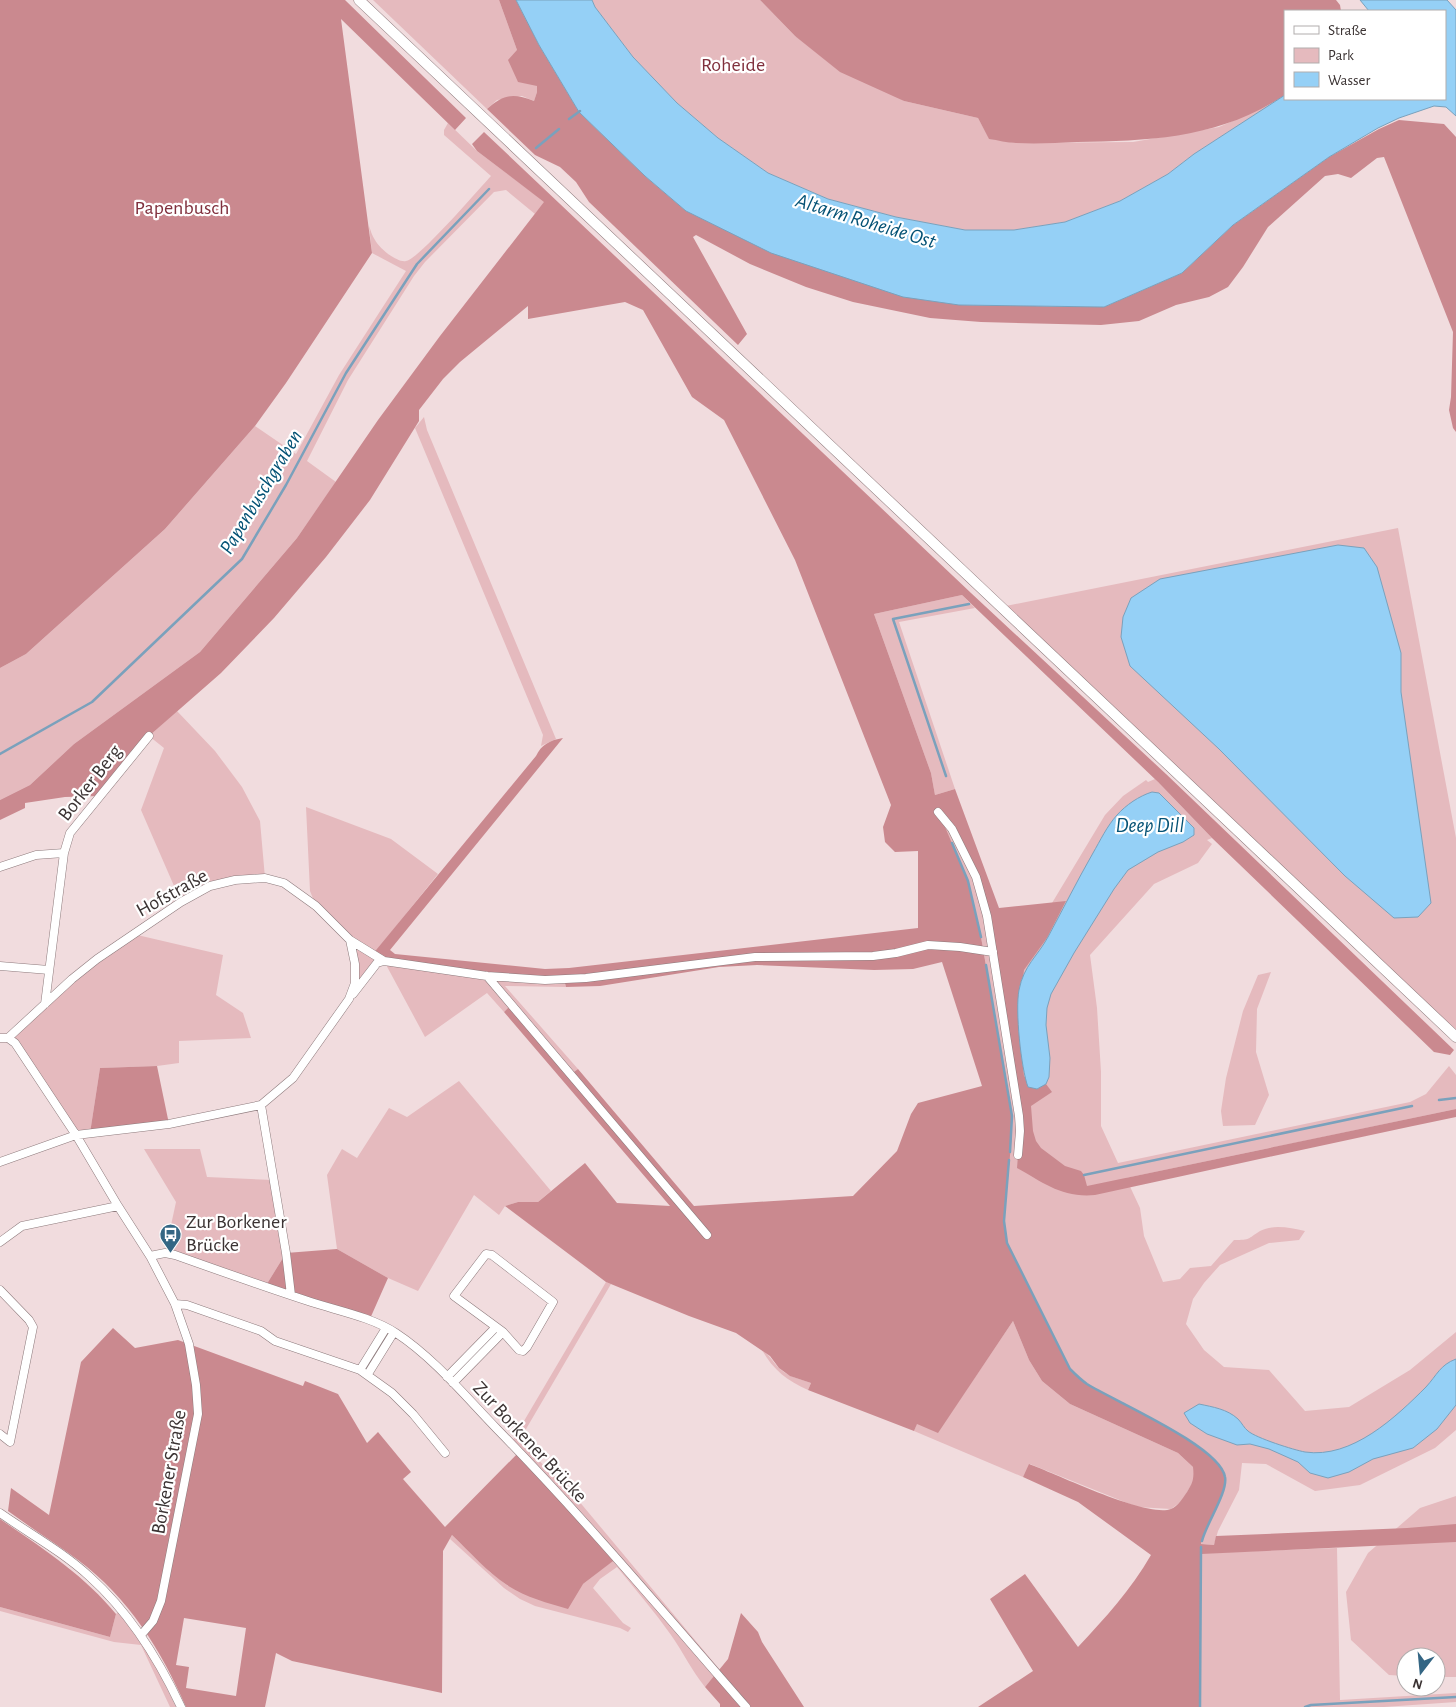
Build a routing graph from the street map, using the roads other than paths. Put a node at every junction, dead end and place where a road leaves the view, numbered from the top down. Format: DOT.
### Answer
graph roads {
  1 [pos="359,0"];
  2 [pos="148,736"];
  3 [pos="938,812"];
  4 [pos="64,853"];
  5 [pos="0,868"];
  6 [pos="350,940"];
  7 [pos="993,952"];
  8 [pos="384,961"];
  9 [pos="0,966"];
  10 [pos="49,970"];
  11 [pos="487,976"];
  12 [pos="349,999"];
  13 [pos="46,1004"];
  14 [pos="1456,1037"];
  15 [pos="4,1038"];
  16 [pos="261,1105"];
  17 [pos="76,1135"];
  18 [pos="1018,1155"];
  19 [pos="0,1162"];
  20 [pos="118,1206"];
  21 [pos="706,1235"];
  22 [pos="0,1242"];
  23 [pos="150,1256"];
  24 [pos="0,1290"];
  25 [pos="291,1295"];
  26 [pos="175,1304"];
  27 [pos="496,1327"];
  28 [pos="386,1328"];
  29 [pos="394,1332"];
  30 [pos="502,1332"];
  31 [pos="360,1370"];
  32 [pos="368,1374"];
  33 [pos="450,1380"];
  34 [pos="0,1434"];
  35 [pos="446,1453"];
  36 [pos="0,1512"];
  37 [pos="141,1635"];
  38 [pos="181,1707"];
  39 [pos="746,1707"];
  1 -- 14 [label="main road"];
  2 -- 4 [label="street, Borker Berg"];
  3 -- 7 [label="street"];
  4 -- 5 [label="street, Borker Berg"];
  4 -- 10 [label="street, Borker Berg"];
  6 -- 8 [label="street, Hofstraße"];
  6 -- 12 [label="street"];
  6 -- 13 [label="street, Hofstraße"];
  7 -- 11 [label="street"];
  7 -- 18 [label="street"];
  8 -- 11 [label="street"];
  8 -- 12 [label="street"];
  9 -- 10 [label="street"];
  10 -- 13 [label="street, Borker Berg"];
  11 -- 21 [label="street"];
  12 -- 16 [label="street"];
  13 -- 15 [label="street, Hofstraße"];
  15 -- 17 [label="street, Borkener Straße"];
  16 -- 17 [label="street"];
  16 -- 25 [label="street"];
  17 -- 19 [label="street"];
  17 -- 20 [label="street, Borkener Straße"];
  20 -- 22 [label="street"];
  20 -- 23 [label="street, Borkener Straße"];
  23 -- 25 [label="street, Zur Borkener Brücke"];
  23 -- 26 [label="street, Borkener Straße"];
  24 -- 34 [label="street"];
  25 -- 28 [label="street, Zur Borkener Brücke"];
  26 -- 31 [label="street"];
  26 -- 37 [label="street, Borkener Straße"];
  27 -- 30 [label="street"];
  27 -- 30 [label="street"];
  27 -- 33 [label="street"];
  28 -- 29 [label="street, Zur Borkener Brücke"];
  28 -- 31 [label="street"];
  29 -- 32 [label="street"];
  29 -- 33 [label="street, Zur Borkener Brücke"];
  30 -- 33 [label="street"];
  31 -- 32 [label="street"];
  32 -- 35 [label="street"];
  33 -- 39 [label="street, Zur Borkener Brücke"];
  36 -- 37 [label="street"];
  37 -- 38 [label="street"];
}
